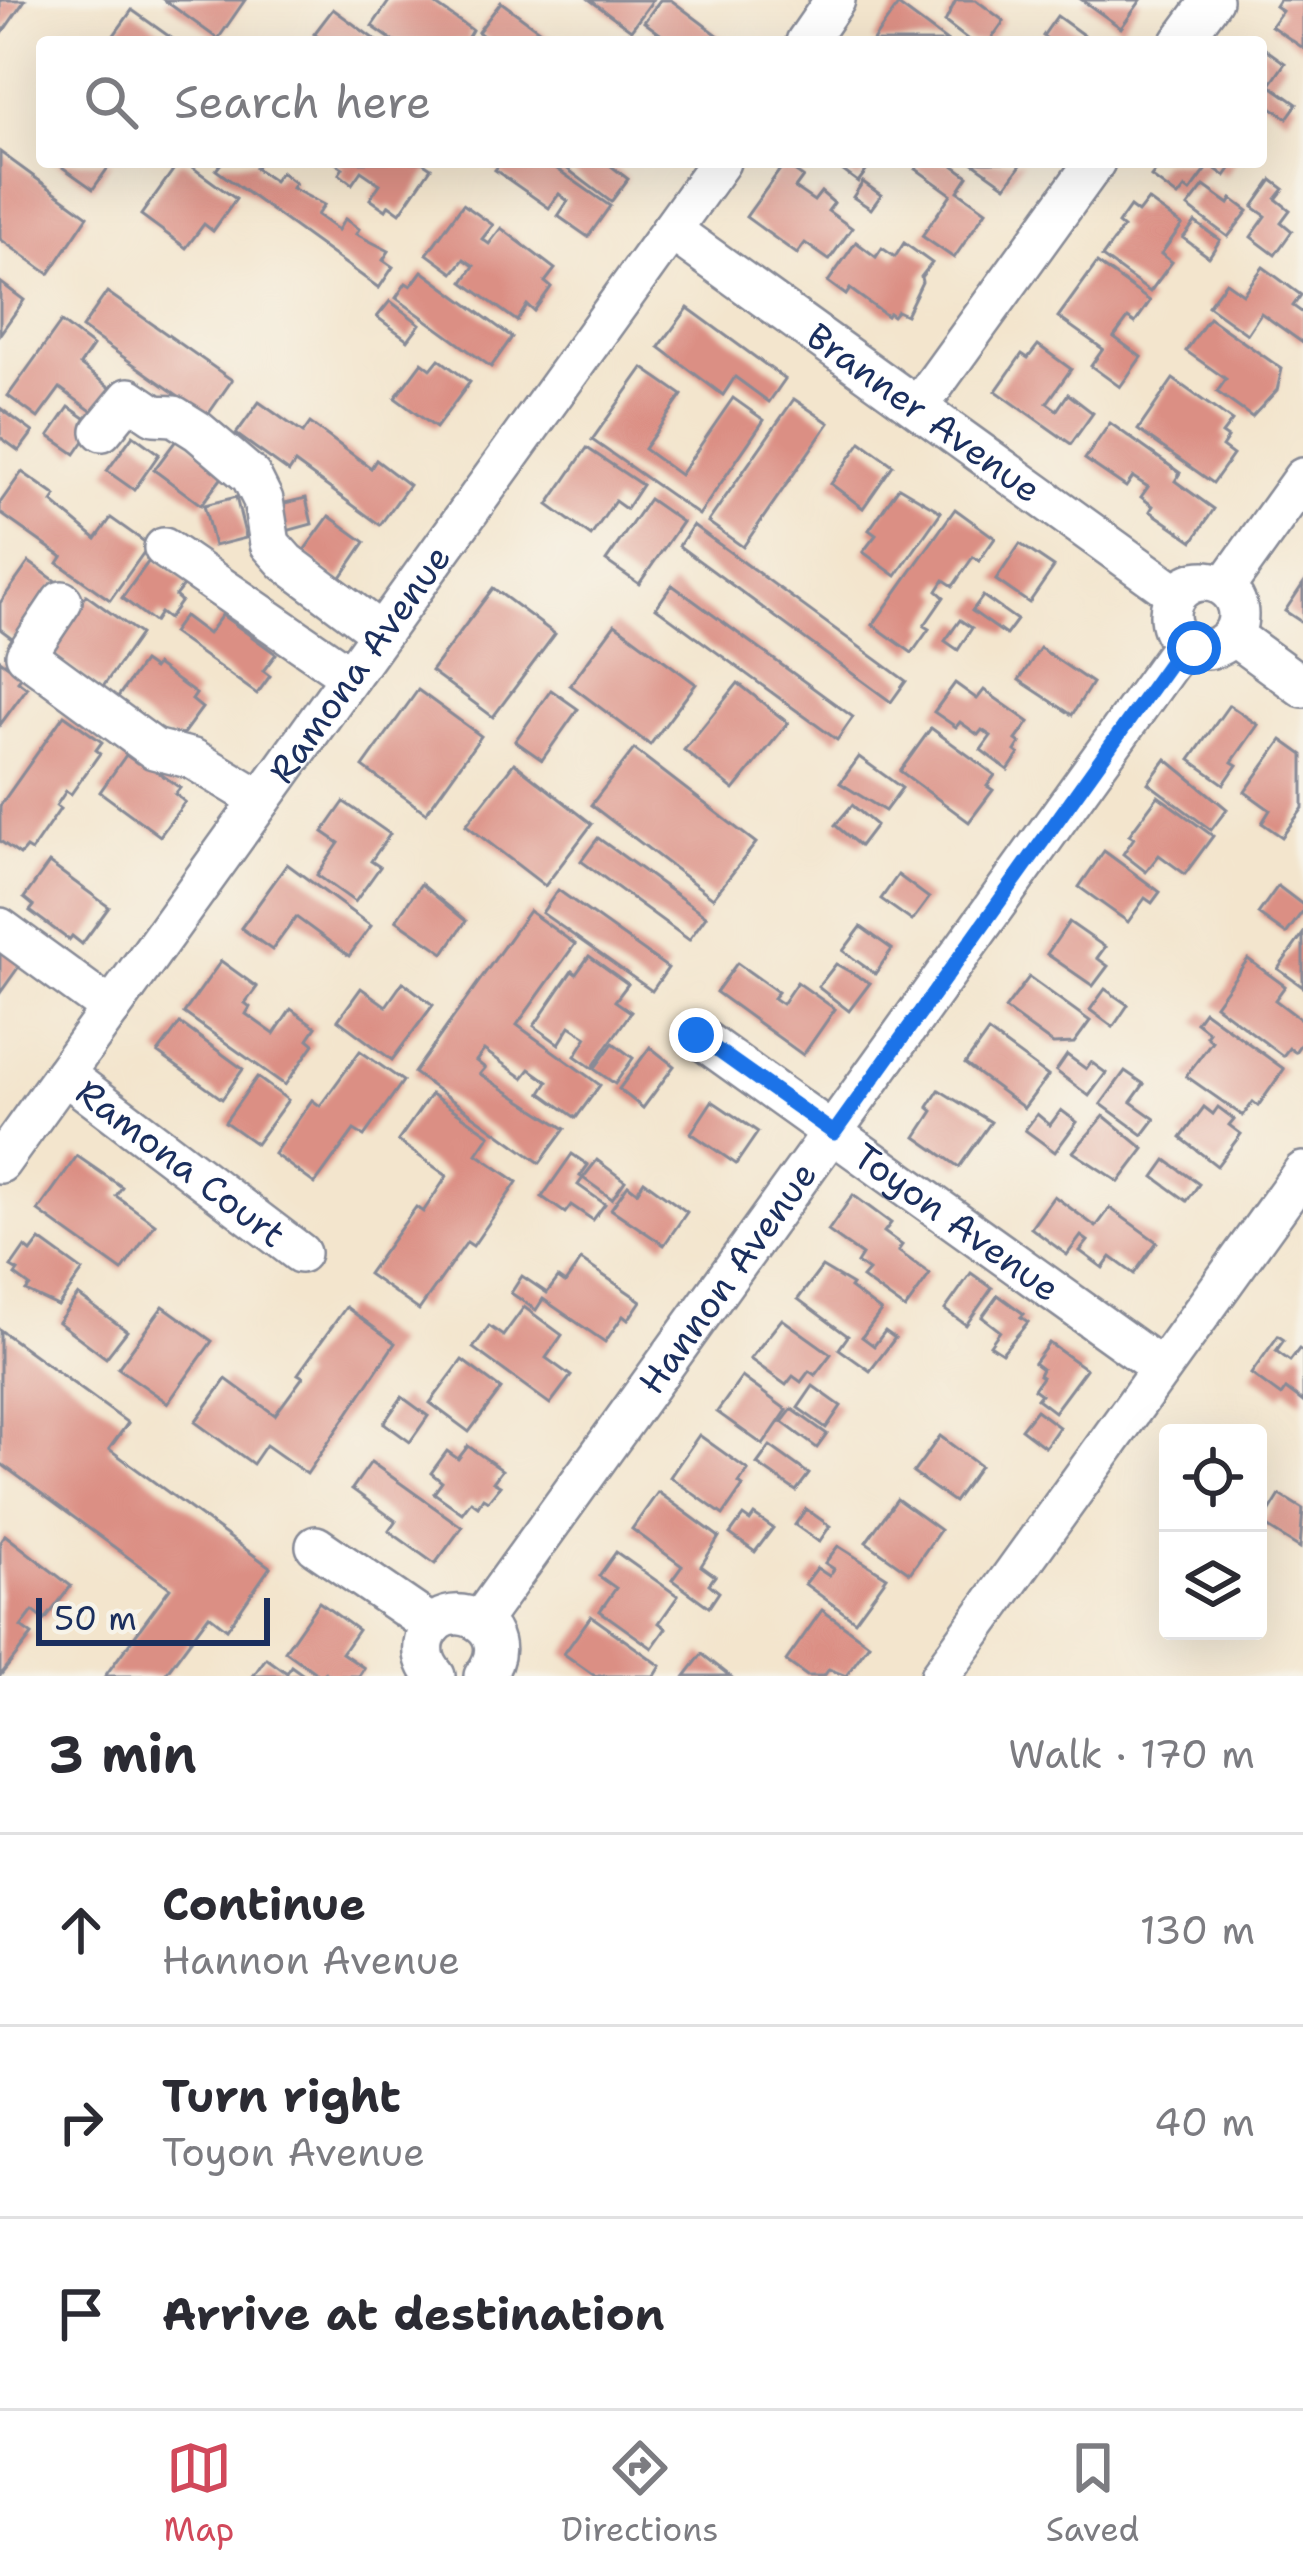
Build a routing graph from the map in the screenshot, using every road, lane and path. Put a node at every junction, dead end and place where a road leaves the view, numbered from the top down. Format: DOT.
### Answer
graph roads {
  1 [pos="836,0"];
  2 [pos="1212,0"];
  3 [pos="810,36"];
  4 [pos="1185,36"];
  5 [pos="715,168"];
  6 [pos="1091,168"];
  7 [pos="670,230"];
  8 [pos="918,407"];
  9 [pos="102,431"];
  10 [pos="1303,478"];
  11 [pos="164,548"];
  12 [pos="1225,587"];
  13 [pos="1177,594"];
  14 [pos="62,601"];
  15 [pos="381,633"];
  16 [pos="1232,635"];
  17 [pos="1184,643"];
  18 [pos="350,676"];
  19 [pos="1303,687"];
  20 [pos="262,800"];
  21 [pos="0,928"];
  22 [pos="111,1009"];
  23 [pos="696,1035"];
  24 [pos="64,1074"];
  25 [pos="834,1133"];
  26 [pos="0,1163"];
  27 [pos="1303,1172"];
  28 [pos="300,1253"];
  29 [pos="1161,1368"];
  30 [pos="316,1546"];
  31 [pos="480,1621"];
  32 [pos="433,1626"];
  33 [pos="490,1674"];
  34 [pos="435,1676"];
  35 [pos="940,1676"];
  1 -- 3 [label="street"];
  2 -- 4 [label="street"];
  5 -- 7 [label="street, Ramona Avenue"];
  6 -- 8 [label="street"];
  7 -- 8 [label="street, Branner Avenue"];
  7 -- 15 [label="street, Ramona Avenue"];
  8 -- 13 [label="street, Branner Avenue"];
  9 -- 15 [label="street"];
  10 -- 12 [label="street"];
  11 -- 18 [label="street"];
  12 -- 13 [label="street"];
  12 -- 16 [label="street"];
  13 -- 17 [label="street"];
  14 -- 20 [label="street"];
  15 -- 18 [label="street, Ramona Avenue"];
  16 -- 17 [label="street"];
  16 -- 19 [label="street"];
  17 -- 25 [label="street, Hannon Avenue"];
  18 -- 20 [label="street, Ramona Avenue"];
  20 -- 22 [label="street, Ramona Avenue"];
  21 -- 22 [label="street"];
  22 -- 24 [label="street, Ramona Avenue"];
  23 -- 25 [label="street, Toyon Avenue"];
  24 -- 26 [label="street, Ramona Avenue"];
  24 -- 28 [label="street, Ramona Court"];
  25 -- 29 [label="street, Toyon Avenue"];
  25 -- 31 [label="street, Hannon Avenue"];
  27 -- 29 [label="street"];
  29 -- 35 [label="street"];
  30 -- 32 [label="street"];
  31 -- 32 [label="street"];
  31 -- 33 [label="street"];
  32 -- 34 [label="street"];
}
